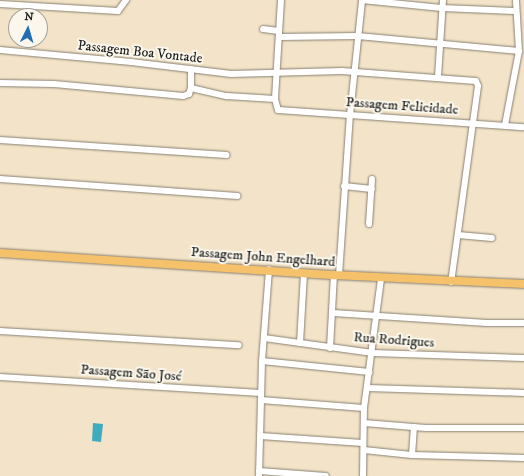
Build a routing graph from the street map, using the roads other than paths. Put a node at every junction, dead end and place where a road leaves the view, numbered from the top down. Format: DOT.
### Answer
graph roads {
  1 [pos="126,0"];
  2 [pos="281,0"];
  3 [pos="362,0"];
  4 [pos="443,0"];
  5 [pos="516,0"];
  6 [pos="0,4"];
  7 [pos="442,8"];
  8 [pos="515,11"];
  9 [pos="263,29"];
  10 [pos="279,34"];
  11 [pos="358,36"];
  12 [pos="440,42"];
  13 [pos="0,50"];
  14 [pos="519,51"];
  15 [pos="191,69"];
  16 [pos="355,72"];
  17 [pos="278,73"];
  18 [pos="438,77"];
  19 [pos="0,83"];
  20 [pos="192,88"];
  21 [pos="275,99"];
  22 [pos="350,115"];
  23 [pos="472,122"];
  24 [pos="505,125"];
  25 [pos="524,127"];
  26 [pos="0,140"];
  27 [pos="227,155"];
  28 [pos="372,179"];
  29 [pos="0,180"];
  30 [pos="344,186"];
  31 [pos="372,189"];
  32 [pos="237,196"];
  33 [pos="369,224"];
  34 [pos="458,235"];
  35 [pos="492,238"];
  36 [pos="0,253"];
  37 [pos="269,269"];
  38 [pos="304,273"];
  39 [pos="336,275"];
  40 [pos="381,278"];
  41 [pos="451,282"];
  42 [pos="524,284"];
  43 [pos="333,313"];
  44 [pos="378,315"];
  45 [pos="524,323"];
  46 [pos="0,331"];
  47 [pos="264,338"];
  48 [pos="300,343"];
  49 [pos="239,345"];
  50 [pos="330,348"];
  51 [pos="373,352"];
  52 [pos="524,358"];
  53 [pos="262,361"];
  54 [pos="369,372"];
  55 [pos="0,377"];
  56 [pos="368,388"];
  57 [pos="261,393"];
  58 [pos="524,393"];
  59 [pos="261,400"];
  60 [pos="364,408"];
  61 [pos="364,423"];
  62 [pos="414,427"];
  63 [pos="524,428"];
  64 [pos="260,436"];
  65 [pos="363,443"];
  66 [pos="364,450"];
  67 [pos="412,455"];
  68 [pos="524,458"];
  69 [pos="259,473"];
  70 [pos="326,476"];
  71 [pos="363,476"];
  1 -- 6 [label="street"];
  2 -- 10 [label="street"];
  3 -- 7 [label="street"];
  3 -- 11 [label="street"];
  4 -- 7 [label="street"];
  5 -- 8 [label="street"];
  7 -- 8 [label="street"];
  7 -- 12 [label="street"];
  8 -- 14 [label="street"];
  9 -- 10 [label="street"];
  10 -- 11 [label="street"];
  10 -- 17 [label="street"];
  11 -- 12 [label="street"];
  11 -- 16 [label="street"];
  12 -- 14 [label="street"];
  12 -- 18 [label="street"];
  13 -- 15 [label="street, Passagem Boa Vontade"];
  14 -- 24 [label="street"];
  15 -- 17 [label="street, Passagem Boa Vontade"];
  15 -- 20 [label="street"];
  16 -- 17 [label="street, Passagem Boa Vontade"];
  16 -- 18 [label="street, Passagem Boa Vontade"];
  16 -- 22 [label="street"];
  17 -- 21 [label="street"];
  18 -- 23 [label="street, Passagem Boa Vontade"];
  19 -- 20 [label="street"];
  20 -- 21 [label="street"];
  21 -- 22 [label="street, Passagem Felicidade"];
  22 -- 23 [label="street, Passagem Felicidade"];
  22 -- 30 [label="street"];
  23 -- 24 [label="street, Passagem Felicidade"];
  23 -- 34 [label="street"];
  24 -- 25 [label="street, Passagem Felicidade"];
  26 -- 27 [label="street"];
  28 -- 31 [label="street"];
  29 -- 32 [label="street"];
  30 -- 31 [label="street"];
  30 -- 39 [label="street"];
  31 -- 33 [label="street"];
  34 -- 35 [label="street"];
  34 -- 41 [label="street"];
  36 -- 37 [label="main road, Passagem John Engelhard"];
  37 -- 38 [label="main road, Passagem John Engelhard"];
  37 -- 47 [label="street"];
  38 -- 39 [label="main road, Passagem John Engelhard"];
  38 -- 48 [label="street"];
  39 -- 40 [label="main road, Passagem John Engelhard"];
  39 -- 43 [label="street"];
  40 -- 41 [label="main road, Passagem John Engelhard"];
  40 -- 44 [label="street"];
  41 -- 42 [label="main road, Passagem John Engelhard"];
  43 -- 44 [label="street"];
  43 -- 50 [label="street"];
  44 -- 45 [label="street"];
  44 -- 51 [label="street"];
  46 -- 49 [label="street"];
  47 -- 48 [label="street, Rua Rodrigues"];
  47 -- 53 [label="street"];
  48 -- 50 [label="street, Rua Rodrigues"];
  50 -- 51 [label="street, Rua Rodrigues"];
  51 -- 52 [label="street, Rua Rodrigues"];
  51 -- 54 [label="street"];
  53 -- 54 [label="street"];
  53 -- 57 [label="street"];
  54 -- 56 [label="street"];
  55 -- 57 [label="street, Passagem São José"];
  56 -- 58 [label="street"];
  56 -- 60 [label="street"];
  57 -- 59 [label="street"];
  59 -- 60 [label="street"];
  59 -- 64 [label="street"];
  60 -- 61 [label="street"];
  61 -- 62 [label="street"];
  61 -- 65 [label="street"];
  62 -- 63 [label="street"];
  62 -- 67 [label="street"];
  64 -- 65 [label="street"];
  64 -- 69 [label="street"];
  65 -- 66 [label="street"];
  66 -- 67 [label="street"];
  66 -- 71 [label="street"];
  67 -- 68 [label="street"];
  69 -- 70 [label="street"];
}
